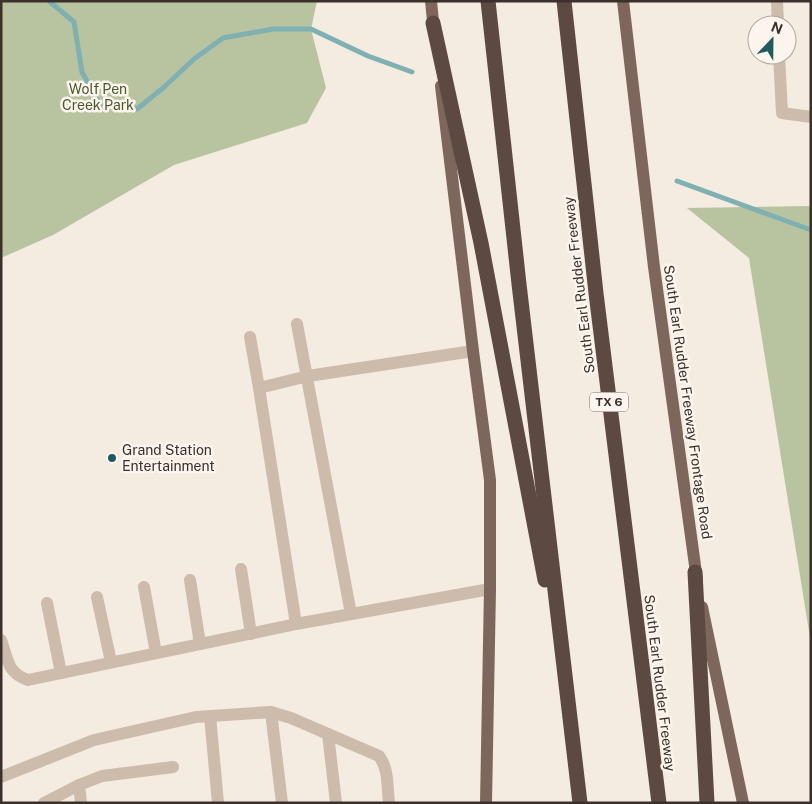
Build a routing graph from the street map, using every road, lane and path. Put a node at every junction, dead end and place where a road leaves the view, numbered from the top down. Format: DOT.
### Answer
graph roads {
  1 [pos="430,1"];
  2 [pos="488,1"];
  3 [pos="564,1"];
  4 [pos="622,1"];
  5 [pos="776,1"];
  6 [pos="777,15"];
  7 [pos="433,23"];
  8 [pos="780,65"];
  9 [pos="811,117"];
  10 [pos="297,324"];
  11 [pos="250,337"];
  12 [pos="473,351"];
  13 [pos="308,376"];
  14 [pos="259,388"];
  15 [pos="241,569"];
  16 [pos="695,572"];
  17 [pos="190,580"];
  18 [pos="144,587"];
  19 [pos="490,590"];
  20 [pos="97,597"];
  21 [pos="48,603"];
  22 [pos="352,614"];
  23 [pos="296,624"];
  24 [pos="251,634"];
  25 [pos="1,640"];
  26 [pos="200,644"];
  27 [pos="156,653"];
  28 [pos="111,662"];
  29 [pos="61,673"];
  30 [pos="569,711"];
  31 [pos="271,712"];
  32 [pos="210,716"];
  33 [pos="328,734"];
  34 [pos="173,767"];
  35 [pos="1,777"];
  36 [pos="79,785"];
  37 [pos="44,803"];
  38 [pos="81,803"];
  39 [pos="218,803"];
  40 [pos="282,803"];
  41 [pos="336,803"];
  42 [pos="389,803"];
  43 [pos="486,803"];
  44 [pos="580,803"];
  45 [pos="659,803"];
  46 [pos="707,803"];
  47 [pos="743,803"];
  1 -- 7 [label="main road"];
  2 -- 30 [label="highway"];
  3 -- 45 [label="highway, South Earl Rudder Freeway / TX 6"];
  4 -- 16 [label="main road, South Earl Rudder Freeway Frontage Road"];
  5 -- 6 [label="lane"];
  7 -- 12 [label="main road"];
  7 -- 30 [label="highway"];
  8 -- 9 [label="lane"];
  10 -- 13 [label="lane"];
  11 -- 14 [label="lane"];
  12 -- 13 [label="lane"];
  12 -- 19 [label="main road"];
  13 -- 14 [label="lane"];
  13 -- 22 [label="lane"];
  14 -- 23 [label="lane"];
  15 -- 24 [label="lane"];
  16 -- 46 [label="highway"];
  16 -- 47 [label="main road, South Earl Rudder Freeway Frontage Road"];
  17 -- 26 [label="lane"];
  18 -- 27 [label="lane"];
  19 -- 22 [label="lane"];
  19 -- 43 [label="main road"];
  20 -- 28 [label="lane"];
  21 -- 29 [label="lane"];
  22 -- 23 [label="lane"];
  23 -- 24 [label="lane"];
  24 -- 26 [label="lane"];
  25 -- 29 [label="lane"];
  26 -- 27 [label="lane"];
  27 -- 28 [label="lane"];
  28 -- 29 [label="lane"];
  30 -- 44 [label="highway"];
  31 -- 32 [label="lane"];
  31 -- 33 [label="lane"];
  31 -- 40 [label="lane"];
  32 -- 35 [label="lane"];
  32 -- 39 [label="lane"];
  33 -- 41 [label="lane"];
  33 -- 42 [label="lane"];
  34 -- 36 [label="lane"];
  36 -- 37 [label="lane"];
  36 -- 38 [label="lane"];
}
